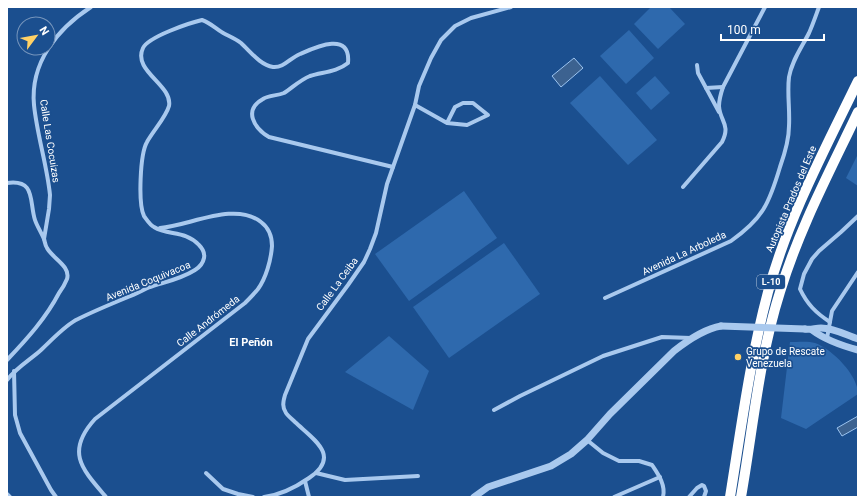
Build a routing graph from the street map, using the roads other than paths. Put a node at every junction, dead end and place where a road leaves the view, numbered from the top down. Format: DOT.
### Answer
graph roads {
  1 [pos="91,7"];
  2 [pos="511,7"];
  3 [pos="765,7"];
  4 [pos="819,7"];
  5 [pos="697,65"];
  6 [pos="858,81"];
  7 [pos="723,87"];
  8 [pos="706,88"];
  9 [pos="414,105"];
  10 [pos="858,112"];
  11 [pos="720,114"];
  12 [pos="447,123"];
  13 [pos="393,167"];
  14 [pos="8,184"];
  15 [pos="683,187"];
  16 [pos="858,216"];
  17 [pos="155,228"];
  18 [pos="44,239"];
  19 [pos="858,272"];
  20 [pos="605,298"];
  21 [pos="830,325"];
  22 [pos="808,330"];
  23 [pos="693,338"];
  24 [pos="827,338"];
  25 [pos="858,339"];
  26 [pos="858,350"];
  27 [pos="7,360"];
  28 [pos="14,370"];
  29 [pos="7,380"];
  30 [pos="494,410"];
  31 [pos="587,440"];
  32 [pos="206,473"];
  33 [pos="316,474"];
  34 [pos="418,476"];
  35 [pos="660,477"];
  36 [pos="305,481"];
  37 [pos="7,494"];
  38 [pos="10,497"];
  39 [pos="56,497"];
  40 [pos="106,497"];
  41 [pos="252,497"];
  42 [pos="264,497"];
  43 [pos="309,497"];
  44 [pos="474,497"];
  45 [pos="614,497"];
  46 [pos="663,497"];
  47 [pos="688,497"];
  48 [pos="704,497"];
  49 [pos="730,497"];
  50 [pos="741,497"];
  1 -- 18 [label="street, Calle Las Cocuizas"];
  2 -- 9 [label="street, Calle La Ceiba"];
  3 -- 7 [label="street"];
  4 -- 20 [label="street, Avenida La Arboleda"];
  5 -- 8 [label="street"];
  6 -- 49 [label="highway, Autopista Prados del Este / L-10"];
  7 -- 8 [label="street"];
  7 -- 11 [label="street"];
  8 -- 11 [label="street"];
  9 -- 12 [label="street"];
  9 -- 13 [label="street, Calle La Ceiba"];
  10 -- 50 [label="highway, L-10"];
  11 -- 15 [label="street"];
  12 -- 12 [label="street"];
  13 -- 17 [label="street"];
  13 -- 33 [label="street, Calle La Ceiba"];
  14 -- 18 [label="street"];
  16 -- 21 [label="street"];
  17 -- 28 [label="street, Avenida Coquivacoa"];
  17 -- 40 [label="street, Calle Andrómeda"];
  18 -- 27 [label="street"];
  19 -- 21 [label="street"];
  21 -- 22 [label="street"];
  21 -- 24 [label="street"];
  21 -- 25 [label="street"];
  22 -- 23 [label="street, bridge"];
  22 -- 24 [label="street"];
  23 -- 30 [label="street"];
  23 -- 31 [label="street"];
  24 -- 26 [label="street"];
  28 -- 29 [label="street, Avenida Coquivacoa"];
  28 -- 39 [label="street"];
  31 -- 35 [label="street"];
  31 -- 44 [label="street"];
  32 -- 41 [label="street"];
  33 -- 34 [label="street"];
  33 -- 36 [label="street"];
  35 -- 45 [label="street"];
  35 -- 46 [label="street"];
  36 -- 42 [label="street"];
  36 -- 43 [label="street"];
  37 -- 38 [label="street"];
  47 -- 48 [label="street"];
}
